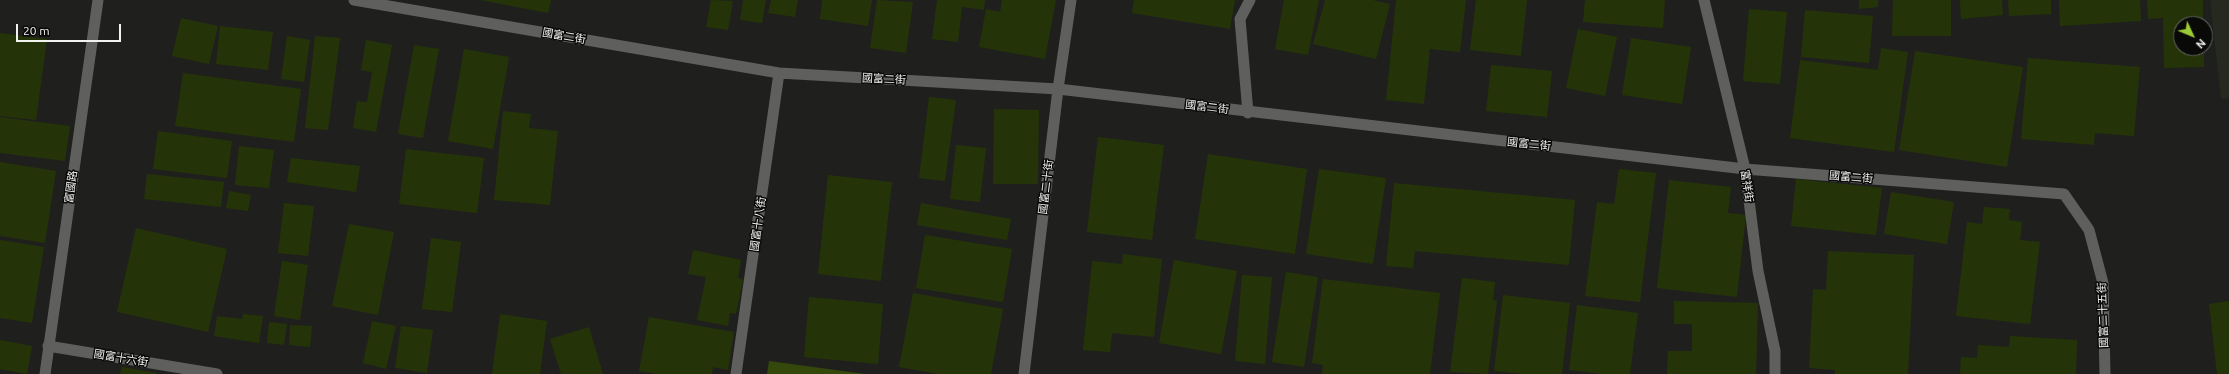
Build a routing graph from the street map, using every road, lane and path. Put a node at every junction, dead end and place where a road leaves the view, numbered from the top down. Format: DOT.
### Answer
graph roads {
  1 [pos="98,0"];
  2 [pos="354,0"];
  3 [pos="1072,0"];
  4 [pos="1250,0"];
  5 [pos="1704,0"];
  6 [pos="373,1"];
  7 [pos="779,73"];
  8 [pos="1058,89"];
  9 [pos="1248,112"];
  10 [pos="1745,169"];
  11 [pos="2064,194"];
  12 [pos="48,346"];
  13 [pos="45,374"];
  14 [pos="217,374"];
  15 [pos="736,374"];
  16 [pos="1024,374"];
  17 [pos="1775,374"];
  18 [pos="2105,374"];
  1 -- 12 [label="street, 富國路"];
  2 -- 6 [label="street, 國富二街"];
  3 -- 8 [label="street, 國富二十街"];
  4 -- 9 [label="street"];
  5 -- 10 [label="street, 富祥街"];
  6 -- 7 [label="street, 國富二街"];
  7 -- 8 [label="street, 國富二街"];
  7 -- 15 [label="street, 國富十八街"];
  8 -- 9 [label="street, 國富二街"];
  8 -- 16 [label="street, 國富二十街"];
  9 -- 10 [label="street, 國富二街"];
  10 -- 11 [label="street, 國富二街"];
  10 -- 17 [label="street, 富祥街"];
  11 -- 18 [label="street, 國富二十五街"];
  12 -- 13 [label="street, 富國路"];
  12 -- 14 [label="street, 國富十六街"];
}
